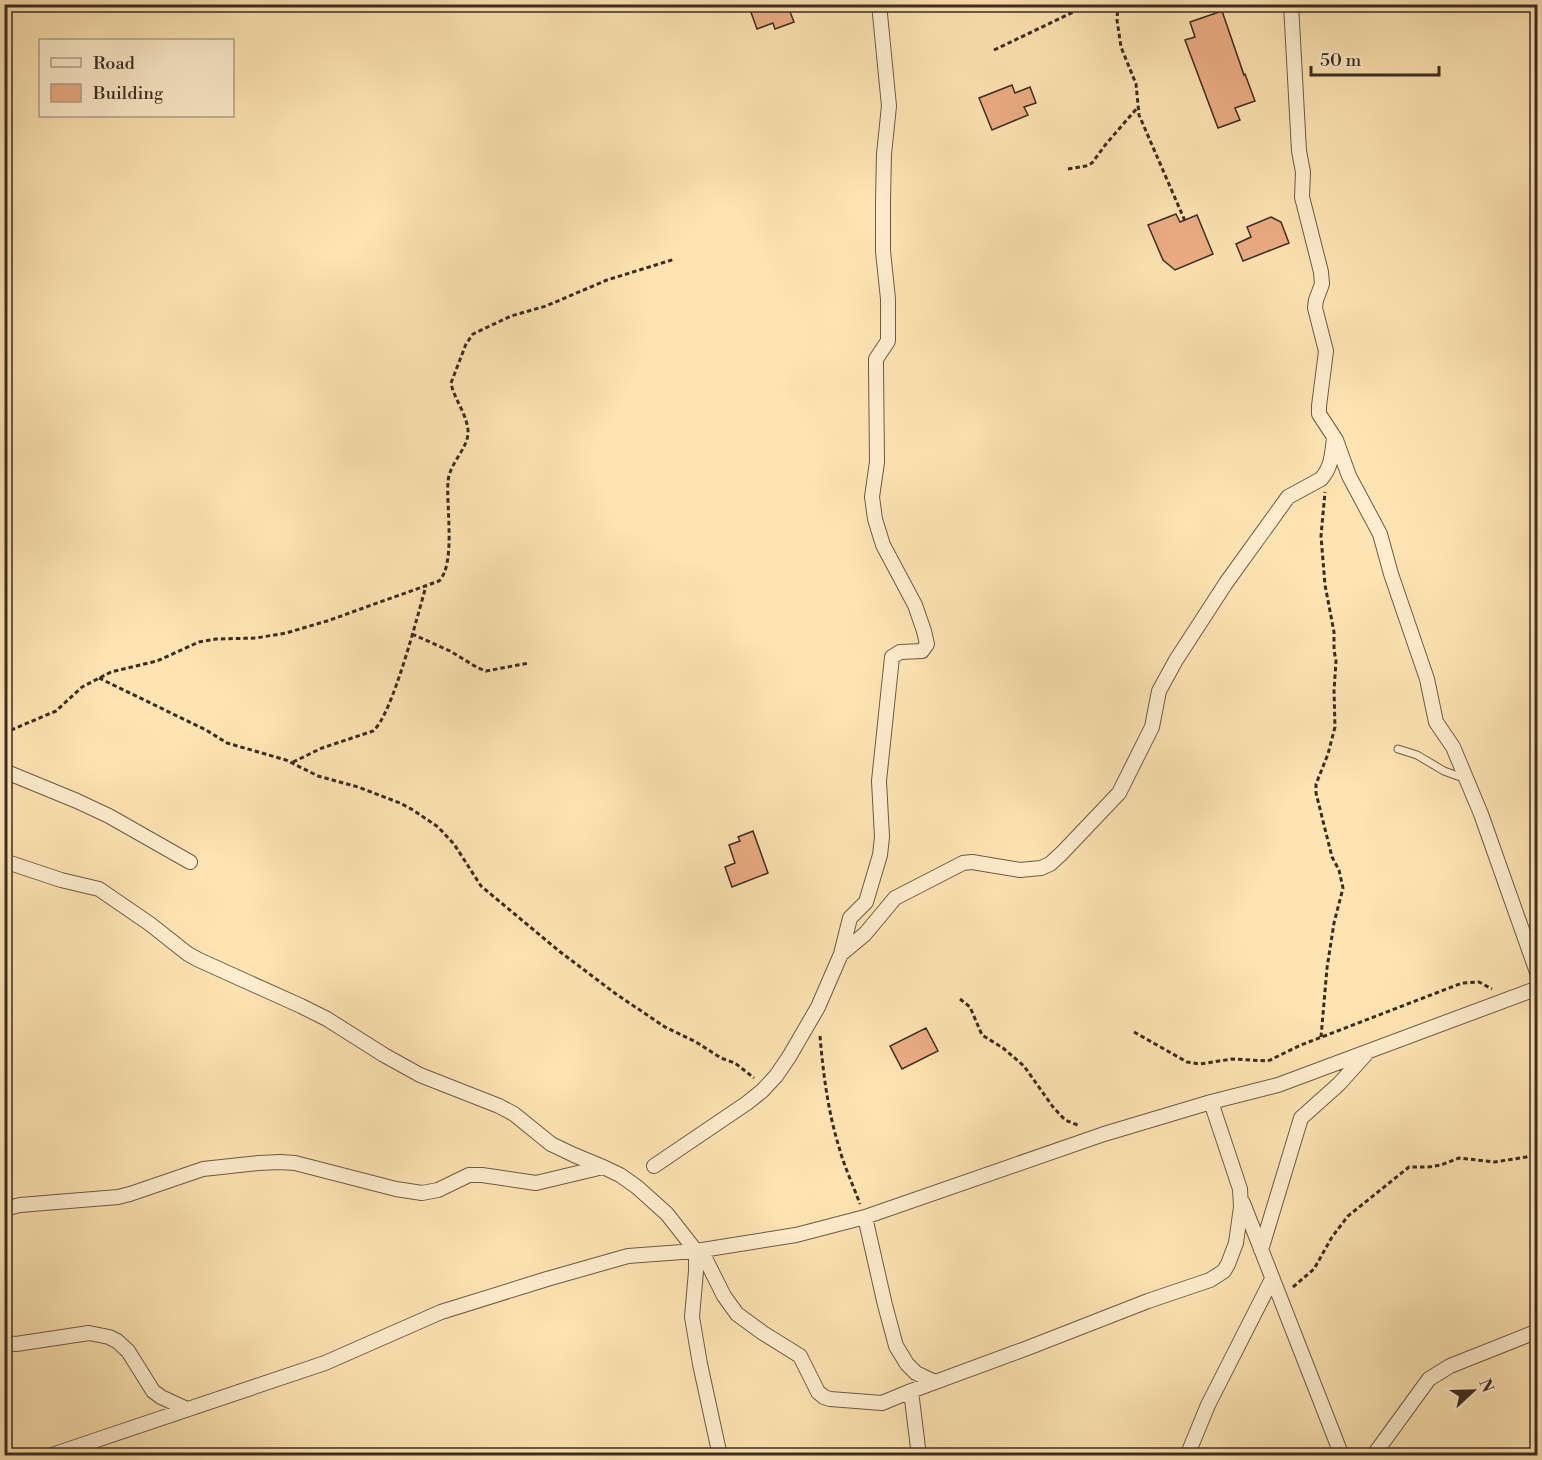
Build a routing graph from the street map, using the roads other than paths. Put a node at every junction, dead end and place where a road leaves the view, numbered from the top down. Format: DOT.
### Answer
graph roads {
  1 [pos="879,4"];
  2 [pos="1291,4"];
  3 [pos="1334,438"];
  4 [pos="1398,749"];
  5 [pos="4,771"];
  6 [pos="1466,779"];
  7 [pos="4,861"];
  8 [pos="190,862"];
  9 [pos="841,954"];
  10 [pos="1538,975"];
  11 [pos="1538,988"];
  12 [pos="1369,1051"];
  13 [pos="1211,1102"];
  14 [pos="654,1166"];
  15 [pos="603,1167"];
  16 [pos="1241,1198"];
  17 [pos="4,1209"];
  18 [pos="865,1217"];
  19 [pos="699,1250"];
  20 [pos="1261,1250"];
  21 [pos="1272,1279"];
  22 [pos="1538,1331"];
  23 [pos="4,1342"];
  24 [pos="935,1382"];
  25 [pos="911,1390"];
  26 [pos="187,1409"];
  27 [pos="49,1455"];
  28 [pos="720,1455"];
  29 [pos="919,1455"];
  30 [pos="1186,1455"];
  31 [pos="1342,1455"];
  32 [pos="1372,1455"];
  1 -- 9 [label="street"];
  2 -- 3 [label="street"];
  3 -- 6 [label="street"];
  3 -- 9 [label="street"];
  4 -- 6 [label="lane"];
  5 -- 8 [label="street"];
  6 -- 10 [label="street"];
  7 -- 15 [label="street"];
  9 -- 14 [label="street"];
  11 -- 12 [label="street"];
  12 -- 13 [label="street"];
  12 -- 20 [label="street"];
  13 -- 16 [label="street"];
  13 -- 18 [label="street"];
  15 -- 17 [label="street"];
  15 -- 19 [label="street"];
  16 -- 20 [label="street"];
  16 -- 24 [label="street"];
  18 -- 19 [label="street"];
  18 -- 24 [label="street"];
  19 -- 25 [label="street"];
  19 -- 26 [label="street"];
  19 -- 28 [label="street"];
  20 -- 21 [label="street"];
  21 -- 30 [label="street"];
  21 -- 31 [label="street"];
  22 -- 32 [label="street"];
  23 -- 26 [label="street"];
  24 -- 25 [label="street"];
  25 -- 29 [label="street"];
  26 -- 27 [label="street"];
}
